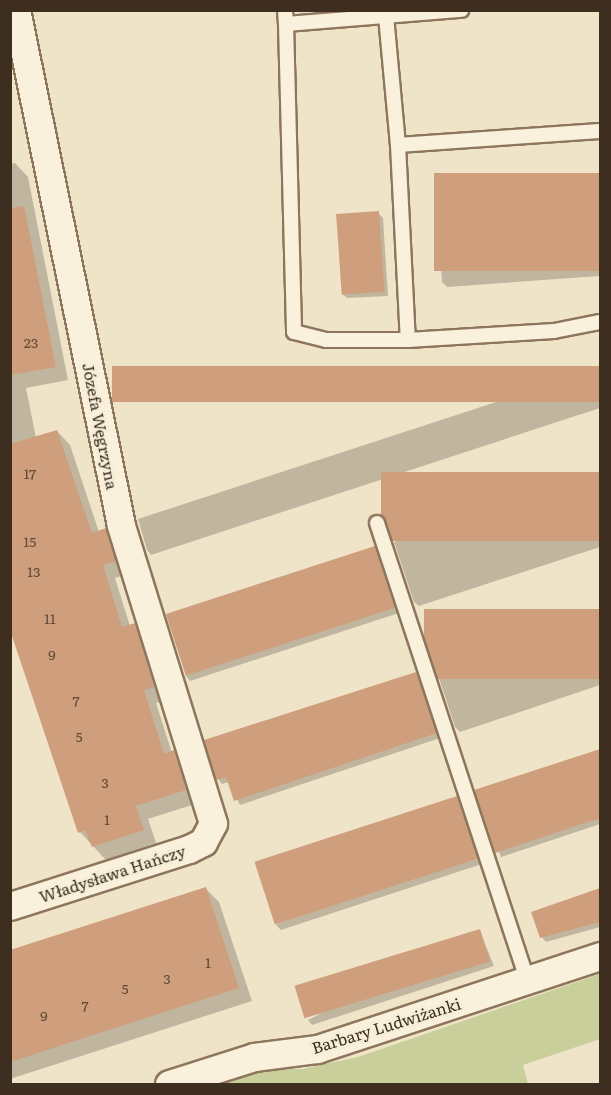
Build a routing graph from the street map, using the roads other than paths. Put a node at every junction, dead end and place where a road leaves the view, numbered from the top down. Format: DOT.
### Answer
graph roads {
  1 [pos="16,10"];
  2 [pos="461,10"];
  3 [pos="386,16"];
  4 [pos="285,17"];
  5 [pos="600,131"];
  6 [pos="398,145"];
  7 [pos="600,322"];
  8 [pos="408,340"];
  9 [pos="377,523"];
  10 [pos="211,834"];
  11 [pos="10,906"];
  12 [pos="600,956"];
  13 [pos="527,979"];
  14 [pos="169,1084"];
  1 -- 10 [label="street, Józefa Węgrzyna"];
  2 -- 3 [label="lane"];
  3 -- 4 [label="lane"];
  3 -- 6 [label="lane"];
  4 -- 8 [label="lane"];
  5 -- 6 [label="lane"];
  6 -- 8 [label="lane"];
  7 -- 8 [label="lane"];
  9 -- 13 [label="lane"];
  10 -- 11 [label="street, Władysława Hańczy"];
  12 -- 13 [label="street, Barbary Ludwiżanki"];
  13 -- 14 [label="street, Barbary Ludwiżanki"];
}
